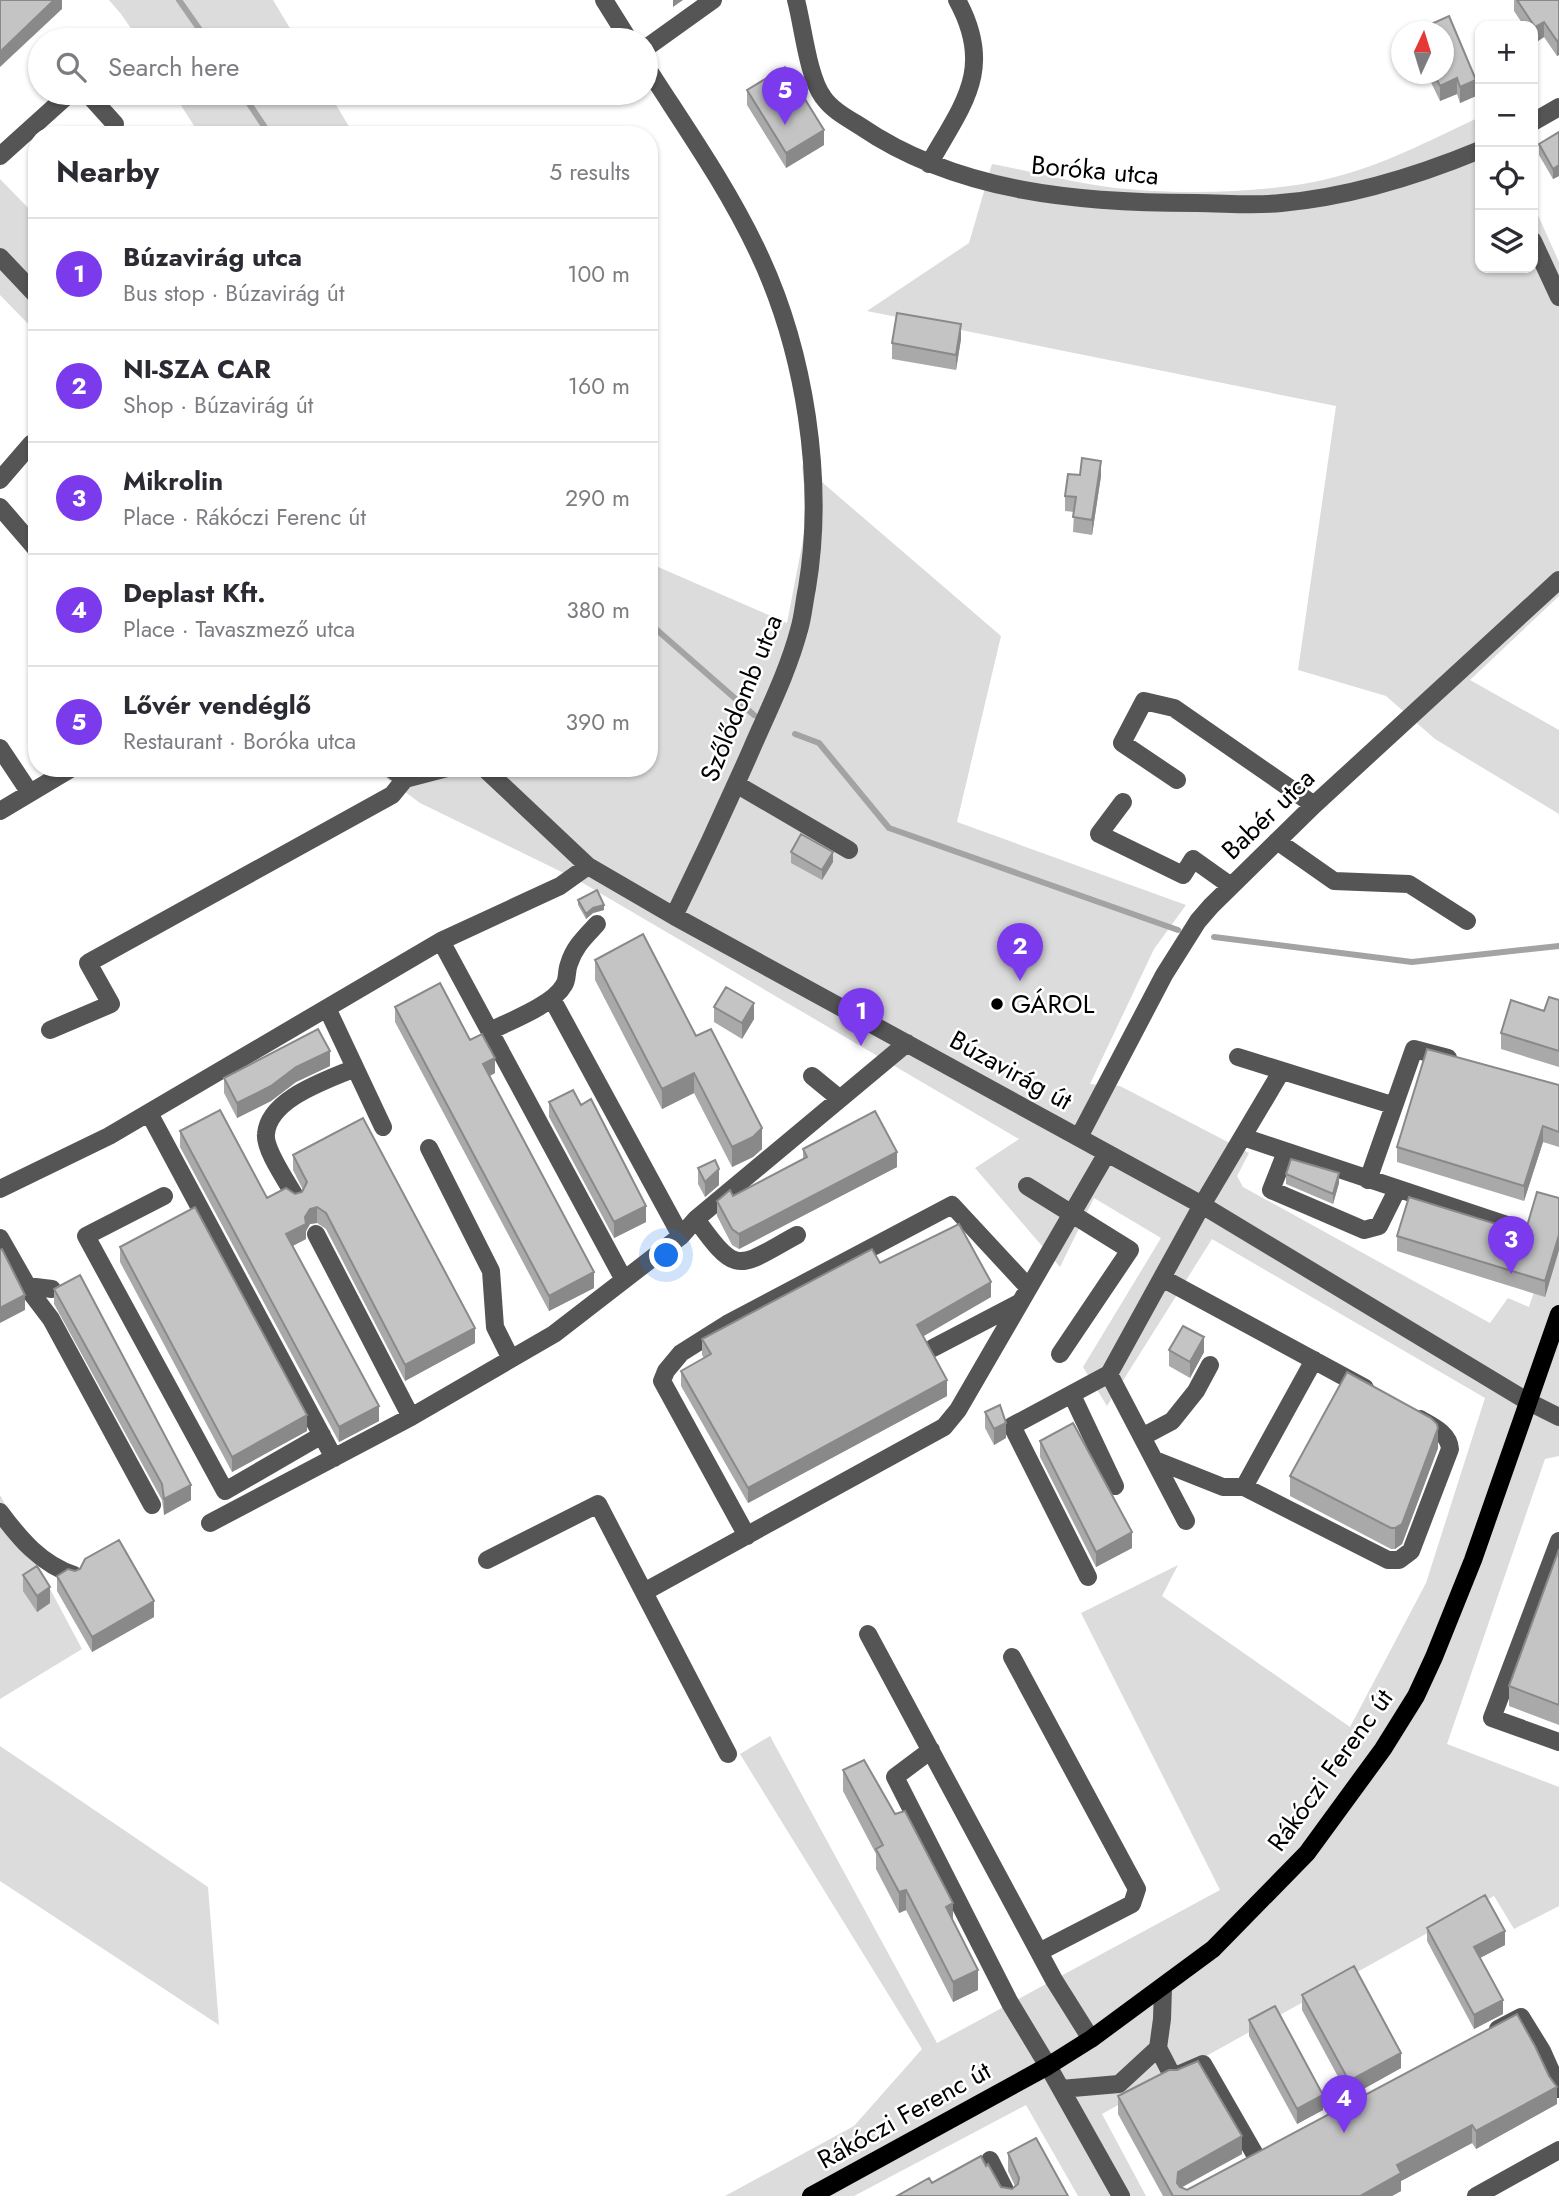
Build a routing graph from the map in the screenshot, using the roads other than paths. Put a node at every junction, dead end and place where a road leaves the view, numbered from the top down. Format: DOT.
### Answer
graph roads {
  1 [pos="604,0"];
  2 [pos="713,0"];
  3 [pos="796,0"];
  4 [pos="957,0"];
  5 [pos="622,28"];
  6 [pos="658,39"];
  7 [pos="658,85"];
  8 [pos="57,105"];
  9 [pos="98,105"];
  10 [pos="1559,107"];
  11 [pos="1538,119"];
  12 [pos="115,124"];
  13 [pos="33,126"];
  14 [pos="28,131"];
  15 [pos="1475,151"];
  16 [pos="0,156"];
  17 [pos="929,164"];
  18 [pos="1538,252"];
  19 [pos="3,266"];
  20 [pos="28,288"];
  21 [pos="1559,297"];
  22 [pos="28,447"];
  23 [pos="0,480"];
  24 [pos="0,507"];
  25 [pos="28,540"];
  26 [pos="1559,580"];
  27 [pos="0,748"];
  28 [pos="57,777"];
  29 [pos="402,777"];
  30 [pos="413,777"];
  31 [pos="494,777"];
  32 [pos="405,779"];
  33 [pos="1177,780"];
  34 [pos="736,784"];
  35 [pos="30,793"];
  36 [pos="1123,802"];
  37 [pos="1314,805"];
  38 [pos="0,811"];
  39 [pos="1277,841"];
  40 [pos="849,850"];
  41 [pos="588,866"];
  42 [pos="1231,886"];
  43 [pos="674,916"];
  44 [pos="1467,921"];
  45 [pos="597,924"];
  46 [pos="441,941"];
  47 [pos="552,999"];
  48 [pos="327,1008"];
  49 [pos="50,1030"];
  50 [pos="490,1031"];
  51 [pos="907,1043"];
  52 [pos="1238,1058"];
  53 [pos="1467,1064"];
  54 [pos="355,1068"];
  55 [pos="1281,1072"];
  56 [pos="812,1076"];
  57 [pos="840,1099"];
  58 [pos="1392,1105"];
  59 [pos="149,1113"];
  60 [pos="383,1127"];
  61 [pos="1079,1137"];
  62 [pos="1243,1137"];
  63 [pos="429,1148"];
  64 [pos="1286,1152"];
  65 [pos="1107,1153"];
  66 [pos="1368,1180"];
  67 [pos="1027,1186"];
  68 [pos="0,1189"];
  69 [pos="1397,1190"];
  70 [pos="164,1196"];
  71 [pos="296,1198"];
  72 [pos="1202,1205"];
  73 [pos="1071,1214"];
  74 [pos="696,1219"];
  75 [pos="1519,1229"];
  76 [pos="316,1234"];
  77 [pos="797,1235"];
  78 [pos="681,1237"];
  79 [pos="0,1238"];
  80 [pos="1162,1278"];
  81 [pos="624,1280"];
  82 [pos="27,1286"];
  83 [pos="52,1289"];
  84 [pos="1024,1295"];
  85 [pos="1559,1314"];
  86 [pos="933,1348"];
  87 [pos="1060,1354"];
  88 [pos="511,1359"];
  89 [pos="1314,1360"];
  90 [pos="1210,1365"];
  91 [pos="1109,1374"];
  92 [pos="1072,1395"];
  93 [pos="1381,1398"];
  94 [pos="1527,1401"];
  95 [pos="1403,1410"];
  96 [pos="411,1417"];
  97 [pos="1559,1417"];
  98 [pos="322,1435"];
  99 [pos="1142,1437"];
  100 [pos="334,1458"];
  101 [pos="1155,1460"];
  102 [pos="1115,1486"];
  103 [pos="1244,1487"];
  104 [pos="152,1505"];
  105 [pos="0,1511"];
  106 [pos="1186,1521"];
  107 [pos="210,1522"];
  108 [pos="747,1536"];
  109 [pos="1559,1541"];
  110 [pos="486,1560"];
  111 [pos="74,1575"];
  112 [pos="1088,1577"];
  113 [pos="644,1592"];
  114 [pos="868,1633"];
  115 [pos="1012,1657"];
  116 [pos="1559,1742"];
  117 [pos="931,1751"];
  118 [pos="728,1754"];
  119 [pos="1039,1952"];
  120 [pos="1163,1987"];
  121 [pos="1485,2036"];
  122 [pos="1091,2039"];
  123 [pos="1158,2048"];
  124 [pos="1048,2066"];
  125 [pos="1061,2089"];
  126 [pos="1559,2089"];
  127 [pos="1257,2158"];
  128 [pos="1556,2158"];
  129 [pos="990,2160"];
  130 [pos="811,2196"];
  131 [pos="1008,2196"];
  132 [pos="1121,2196"];
  133 [pos="1476,2196"];
  1 -- 5 [label="street"];
  2 -- 6 [label="street"];
  3 -- 17 [label="street, Boróka utca"];
  4 -- 17 [label="street"];
  7 -- 34 [label="street, Szőlődomb utca"];
  8 -- 13 [label="street"];
  9 -- 12 [label="street"];
  10 -- 11 [label="street"];
  14 -- 16 [label="street"];
  15 -- 17 [label="street, Boróka utca"];
  18 -- 21 [label="street"];
  19 -- 20 [label="street"];
  22 -- 23 [label="street"];
  24 -- 25 [label="street"];
  26 -- 37 [label="street, Babér utca"];
  27 -- 35 [label="street"];
  28 -- 35 [label="street"];
  29 -- 32 [label="street"];
  30 -- 32 [label="street"];
  31 -- 41 [label="street, Búzavirág út"];
  32 -- 49 [label="street"];
  33 -- 37 [label="street"];
  34 -- 40 [label="street"];
  34 -- 43 [label="street, Szőlődomb utca"];
  35 -- 38 [label="street"];
  36 -- 42 [label="street"];
  37 -- 39 [label="street, Babér utca"];
  39 -- 42 [label="street, Babér utca"];
  39 -- 44 [label="street"];
  41 -- 43 [label="street, Búzavirág út"];
  41 -- 46 [label="street"];
  42 -- 61 [label="street, Babér utca"];
  43 -- 51 [label="street, Búzavirág út"];
  45 -- 47 [label="street"];
  46 -- 48 [label="street"];
  46 -- 50 [label="street"];
  47 -- 50 [label="street"];
  47 -- 78 [label="street"];
  48 -- 54 [label="street"];
  48 -- 59 [label="street"];
  50 -- 81 [label="street"];
  51 -- 57 [label="street"];
  51 -- 61 [label="street, Búzavirág út"];
  52 -- 55 [label="street"];
  53 -- 58 [label="street"];
  54 -- 60 [label="street"];
  54 -- 71 [label="street"];
  55 -- 58 [label="street"];
  55 -- 62 [label="street"];
  56 -- 57 [label="street"];
  57 -- 74 [label="street"];
  58 -- 66 [label="street"];
  59 -- 68 [label="street"];
  59 -- 98 [label="street"];
  61 -- 65 [label="street, Búzavirág út"];
  62 -- 64 [label="street"];
  62 -- 72 [label="street"];
  63 -- 88 [label="street"];
  64 -- 66 [label="street"];
  64 -- 69 [label="street"];
  65 -- 72 [label="street, Búzavirág út"];
  65 -- 73 [label="street"];
  66 -- 69 [label="street"];
  67 -- 73 [label="street"];
  69 -- 75 [label="street"];
  70 -- 98 [label="street"];
  72 -- 80 [label="street"];
  72 -- 94 [label="street, Búzavirág út"];
  73 -- 84 [label="street"];
  73 -- 87 [label="street"];
  74 -- 77 [label="street"];
  74 -- 78 [label="street"];
  76 -- 96 [label="street"];
  78 -- 81 [label="street"];
  79 -- 82 [label="street"];
  80 -- 89 [label="street"];
  80 -- 91 [label="street"];
  81 -- 88 [label="street"];
  82 -- 83 [label="street"];
  82 -- 104 [label="street"];
  84 -- 86 [label="street"];
  84 -- 108 [label="street"];
  84 -- 108 [label="street"];
  85 -- 94 [label="main road, Rákóczi Ferenc út"];
  88 -- 96 [label="street"];
  89 -- 93 [label="street"];
  89 -- 103 [label="street"];
  90 -- 99 [label="street"];
  91 -- 92 [label="street"];
  91 -- 99 [label="street"];
  92 -- 102 [label="street"];
  92 -- 112 [label="street"];
  94 -- 97 [label="street, Búzavirág út"];
  94 -- 120 [label="main road, Rákóczi Ferenc út"];
  95 -- 103 [label="street"];
  96 -- 100 [label="street"];
  98 -- 100 [label="street"];
  99 -- 101 [label="street"];
  100 -- 107 [label="street"];
  101 -- 103 [label="street"];
  101 -- 106 [label="street"];
  105 -- 111 [label="street"];
  108 -- 113 [label="street"];
  109 -- 116 [label="street"];
  110 -- 113 [label="street"];
  113 -- 118 [label="street"];
  114 -- 117 [label="street"];
  115 -- 119 [label="street"];
  117 -- 119 [label="street"];
  117 -- 124 [label="street"];
  119 -- 122 [label="street"];
  120 -- 122 [label="main road, Rákóczi Ferenc út"];
  120 -- 123 [label="street"];
  121 -- 126 [label="street"];
  122 -- 124 [label="main road, Rákóczi Ferenc út"];
  123 -- 125 [label="street"];
  123 -- 127 [label="street"];
  124 -- 125 [label="street"];
  124 -- 130 [label="main road, Rákóczi Ferenc út"];
  125 -- 132 [label="street"];
  128 -- 133 [label="street"];
  129 -- 131 [label="street"];
}
